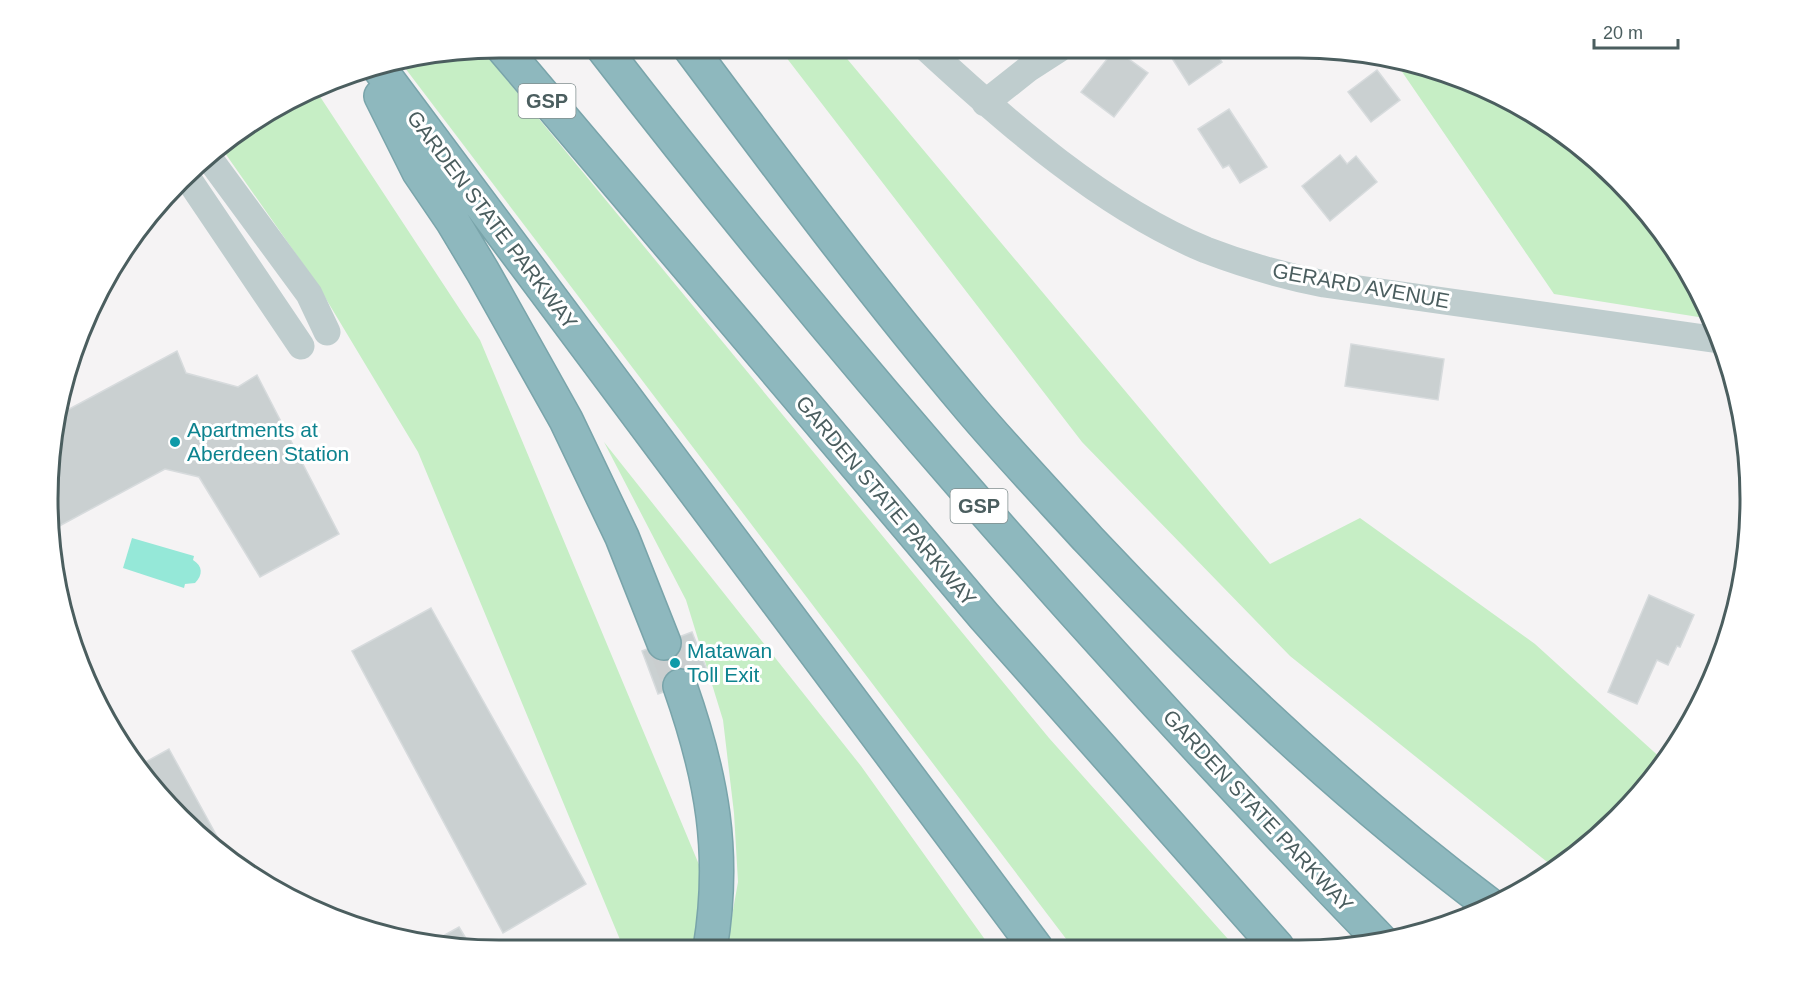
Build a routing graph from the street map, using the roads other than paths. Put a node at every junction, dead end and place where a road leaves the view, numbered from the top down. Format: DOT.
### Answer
graph roads {
  1 [pos="511,58"];
  2 [pos="611,58"];
  3 [pos="698,58"];
  4 [pos="937,58"];
  5 [pos="1045,58"];
  6 [pos="384,74"];
  7 [pos="373,78"];
  8 [pos="985,103"];
  9 [pos="214,164"];
  10 [pos="192,184"];
  11 [pos="327,332"];
  12 [pos="1709,339"];
  13 [pos="300,346"];
  14 [pos="664,643"];
  15 [pos="680,686"];
  16 [pos="1483,900"];
  17 [pos="1374,934"];
  18 [pos="711,940"];
  19 [pos="1030,940"];
  20 [pos="1271,940"];
  1 -- 20 [label="highway, GARDEN STATE PARKWAY / GSP"];
  2 -- 17 [label="highway, GARDEN STATE PARKWAY / GSP"];
  3 -- 16 [label="highway, GSP"];
  4 -- 8 [label="street, GERARD AVENUE"];
  5 -- 8 [label="street"];
  6 -- 19 [label="highway, GARDEN STATE PARKWAY"];
  7 -- 14 [label="highway"];
  8 -- 12 [label="street, GERARD AVENUE"];
  9 -- 11 [label="street"];
  10 -- 13 [label="street"];
  15 -- 18 [label="highway"];
}
